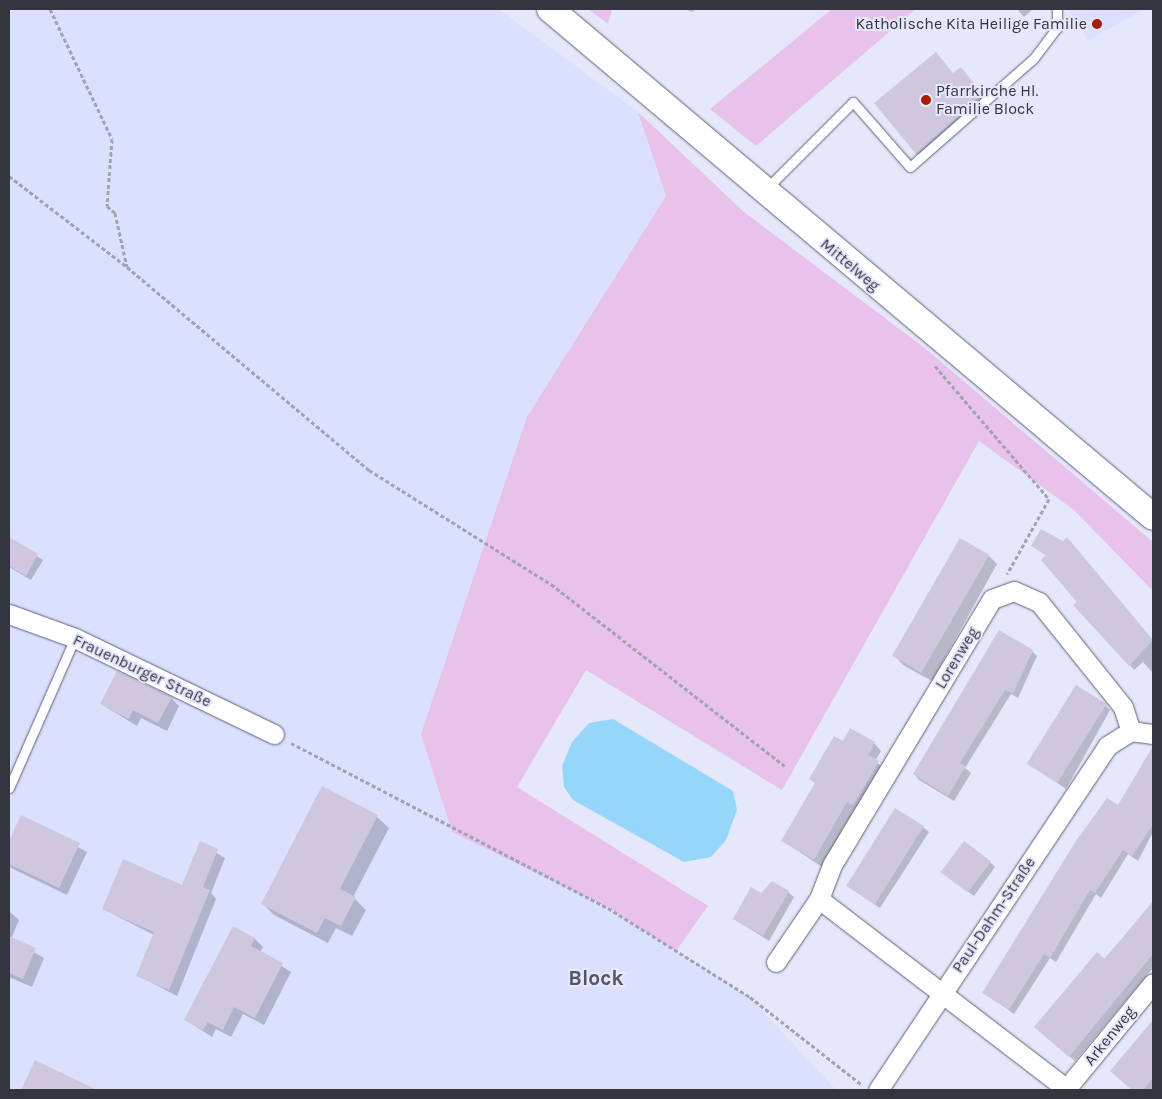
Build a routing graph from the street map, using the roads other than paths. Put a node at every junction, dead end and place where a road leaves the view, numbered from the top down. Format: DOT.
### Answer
graph roads {
  1 [pos="550,9"];
  2 [pos="1057,9"];
  3 [pos="763,192"];
  4 [pos="1153,517"];
  5 [pos="9,614"];
  6 [pos="74,638"];
  7 [pos="1131,732"];
  8 [pos="274,734"];
  9 [pos="1153,734"];
  10 [pos="9,788"];
  11 [pos="819,899"];
  12 [pos="776,962"];
  13 [pos="1153,983"];
  14 [pos="942,994"];
  15 [pos="1067,1089"];
  16 [pos="878,1090"];
  1 -- 3 [label="main road, Mittelweg"];
  2 -- 3 [label="lane"];
  3 -- 4 [label="main road, Mittelweg"];
  5 -- 6 [label="street, Frauenburger Straße"];
  6 -- 8 [label="street, Frauenburger Straße"];
  6 -- 10 [label="lane"];
  7 -- 9 [label="street"];
  7 -- 11 [label="street, Lorenweg"];
  7 -- 14 [label="street, Paul-Dahm-Straße"];
  11 -- 12 [label="street, Lorenweg"];
  11 -- 14 [label="street"];
  13 -- 15 [label="street, Arkenweg"];
  14 -- 15 [label="street"];
  14 -- 16 [label="street, Paul-Dahm-Straße"];
}
